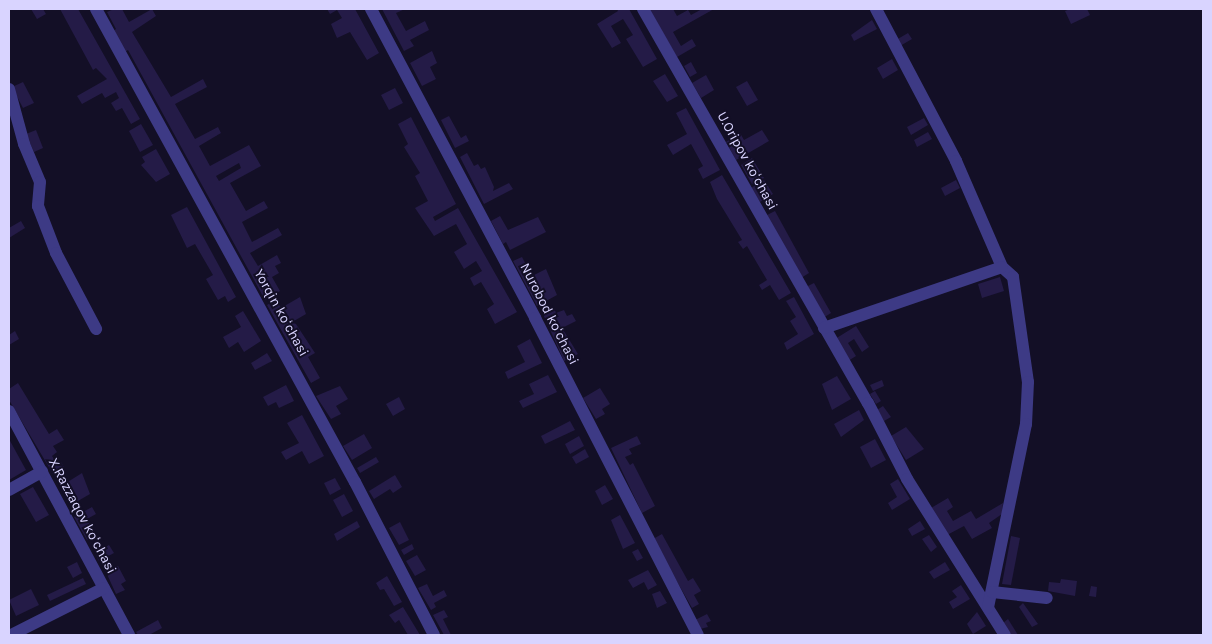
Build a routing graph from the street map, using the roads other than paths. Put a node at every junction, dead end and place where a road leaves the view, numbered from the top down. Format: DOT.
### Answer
graph roads {
  1 [pos="96,9"];
  2 [pos="371,9"];
  3 [pos="643,9"];
  4 [pos="876,9"];
  5 [pos="9,89"];
  6 [pos="1002,267"];
  7 [pos="824,328"];
  8 [pos="96,329"];
  9 [pos="9,411"];
  10 [pos="42,472"];
  11 [pos="9,490"];
  12 [pos="104,588"];
  13 [pos="992,592"];
  14 [pos="1047,598"];
  15 [pos="988,607"];
  16 [pos="11,635"];
  17 [pos="129,635"];
  18 [pos="434,635"];
  19 [pos="698,635"];
  20 [pos="1005,635"];
  1 -- 18 [label="street, Yorqin koʻchasi"];
  2 -- 19 [label="street, Nurobod koʻchasi"];
  3 -- 7 [label="street, U.Oripov koʻchasi"];
  4 -- 6 [label="street"];
  5 -- 8 [label="street"];
  6 -- 7 [label="street"];
  6 -- 13 [label="street"];
  7 -- 15 [label="street, U.Oripov koʻchasi"];
  9 -- 10 [label="street, X.Razzaqov koʻchasi"];
  10 -- 11 [label="street"];
  10 -- 12 [label="street, X.Razzaqov koʻchasi"];
  12 -- 16 [label="street"];
  12 -- 17 [label="street, X.Razzaqov koʻchasi"];
  13 -- 14 [label="street"];
  13 -- 15 [label="street"];
  15 -- 20 [label="street, U.Oripov koʻchasi"];
}
